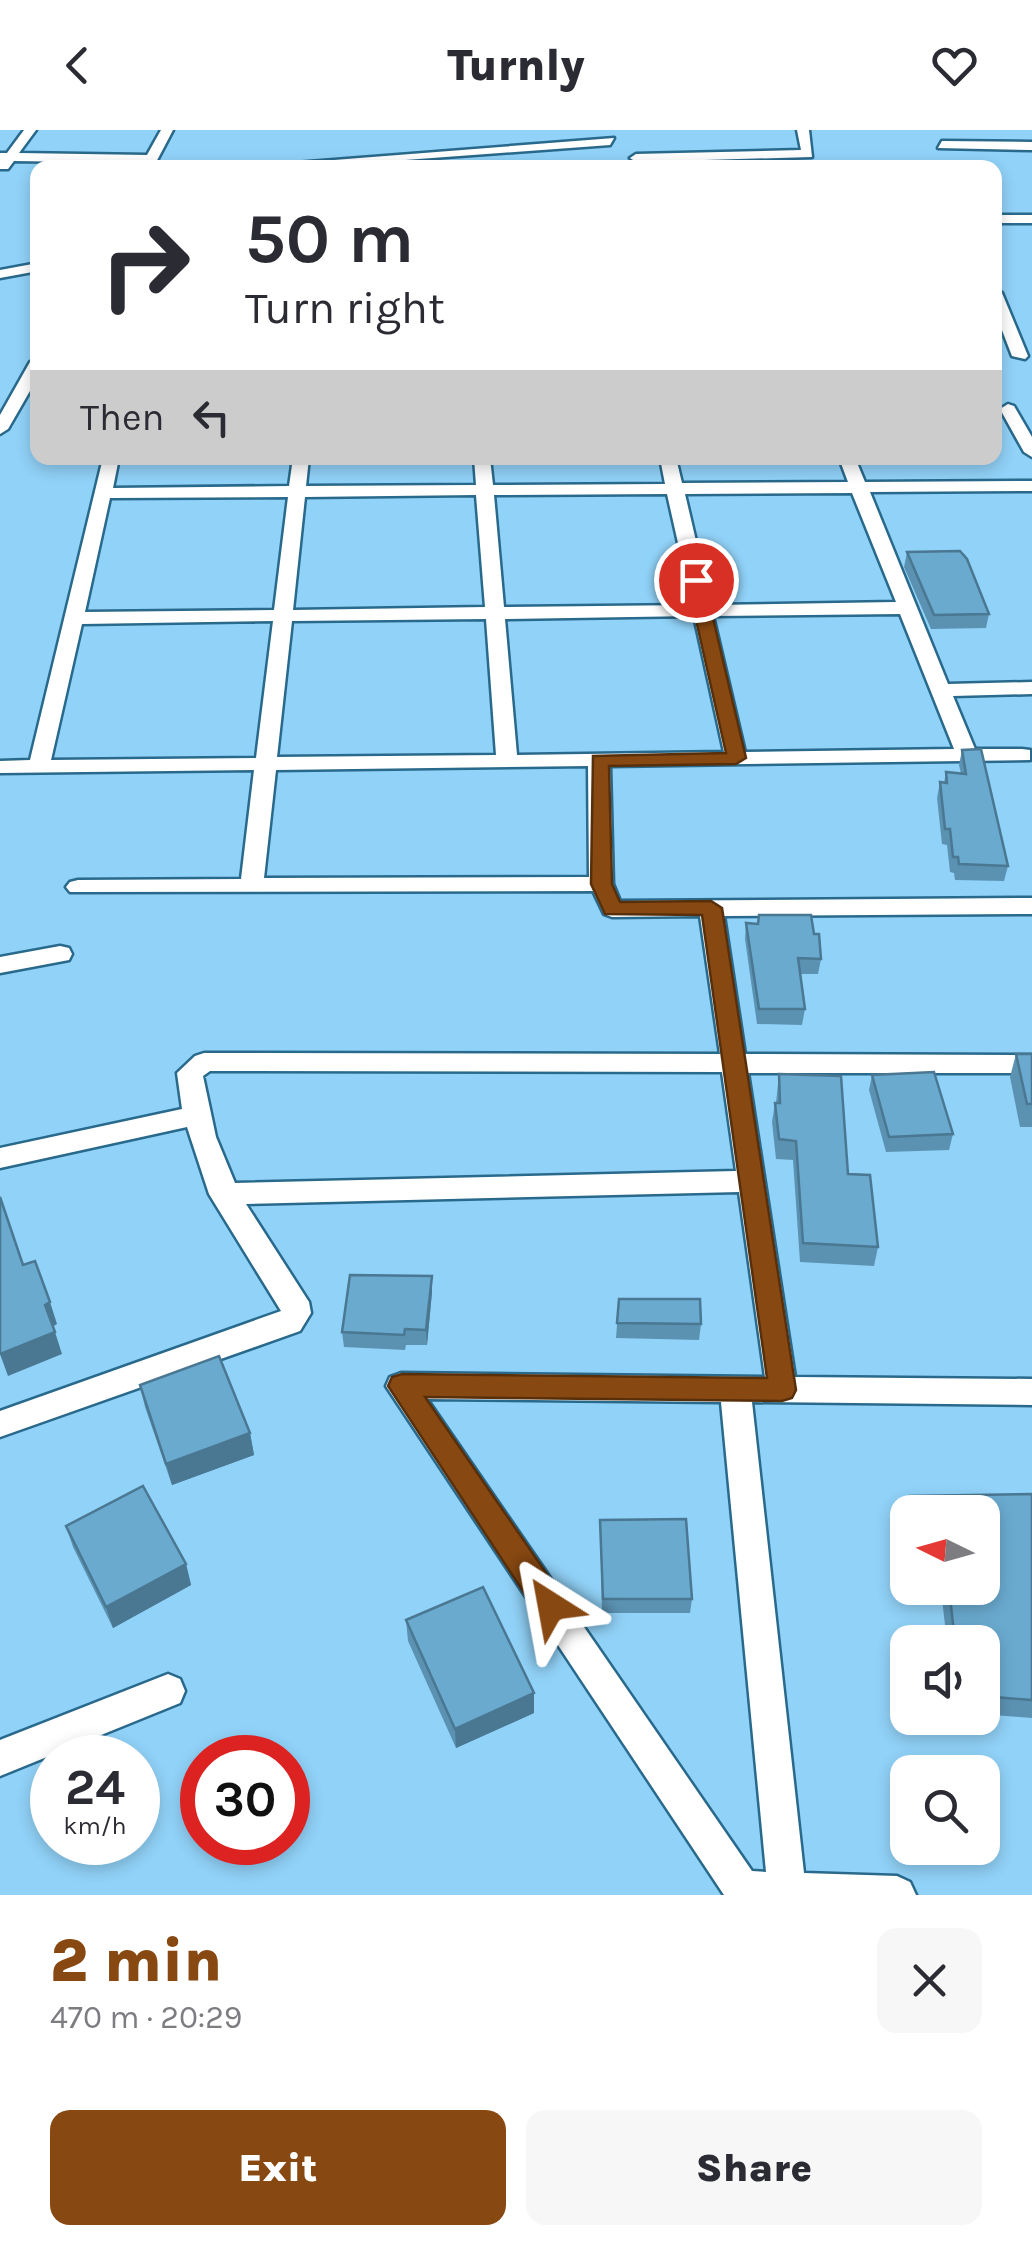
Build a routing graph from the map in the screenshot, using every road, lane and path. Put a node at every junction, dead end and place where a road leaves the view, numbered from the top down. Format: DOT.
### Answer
graph roads {
  1 [pos="30,130"];
  2 [pos="167,130"];
  3 [pos="592,130"];
  4 [pos="804,130"];
  5 [pos="937,130"];
  6 [pos="610,141"];
  7 [pos="1032,146"];
  8 [pos="5,157"];
  9 [pos="636,158"];
  10 [pos="77,160"];
  11 [pos="151,160"];
  12 [pos="348,160"];
  13 [pos="639,160"];
  14 [pos="751,160"];
  15 [pos="808,160"];
  16 [pos="0,171"];
  17 [pos="1002,218"];
  18 [pos="1032,219"];
  19 [pos="30,268"];
  20 [pos="0,274"];
  21 [pos="1002,306"];
  22 [pos="1026,356"];
  23 [pos="30,380"];
  24 [pos="1032,408"];
  25 [pos="1002,409"];
  26 [pos="10,419"];
  27 [pos="1032,452"];
  28 [pos="109,465"];
  29 [pos="299,465"];
  30 [pos="482,465"];
  31 [pos="670,465"];
  32 [pos="850,465"];
  33 [pos="1032,486"];
  34 [pos="859,488"];
  35 [pos="675,489"];
  36 [pos="484,490"];
  37 [pos="296,491"];
  38 [pos="103,493"];
  39 [pos="908,608"];
  40 [pos="703,610"];
  41 [pos="494,613"];
  42 [pos="283,616"];
  43 [pos="74,618"];
  44 [pos="1032,688"];
  45 [pos="940,690"];
  46 [pos="1022,755"];
  47 [pos="967,756"];
  48 [pos="736,758"];
  49 [pos="600,760"];
  50 [pos="506,761"];
  51 [pos="266,764"];
  52 [pos="0,767"];
  53 [pos="39,767"];
  54 [pos="602,884"];
  55 [pos="252,886"];
  56 [pos="78,887"];
  57 [pos="1032,906"];
  58 [pos="711,908"];
  59 [pos="60,954"];
  60 [pos="0,965"];
  61 [pos="734,1063"];
  62 [pos="1032,1064"];
  63 [pos="194,1116"];
  64 [pos="0,1158"];
  65 [pos="750,1182"];
  66 [pos="223,1194"];
  67 [pos="735,1389"];
  68 [pos="782,1390"];
  69 [pos="1032,1392"];
  70 [pos="0,1424"];
  71 [pos="168,1691"];
  72 [pos="0,1758"];
  73 [pos="787,1892"];
  74 [pos="744,1893"];
  75 [pos="896,1895"];
  1 -- 8 [label="street"];
  2 -- 11 [label="street"];
  3 -- 6 [label="street"];
  4 -- 15 [label="street"];
  5 -- 7 [label="street"];
  6 -- 9 [label="street"];
  6 -- 12 [label="street"];
  8 -- 10 [label="street"];
  8 -- 16 [label="street"];
  9 -- 13 [label="street"];
  9 -- 14 [label="street"];
  17 -- 18 [label="street"];
  19 -- 20 [label="street"];
  21 -- 22 [label="street"];
  23 -- 26 [label="street"];
  24 -- 25 [label="street"];
  25 -- 27 [label="street"];
  28 -- 38 [label="street"];
  29 -- 37 [label="street"];
  30 -- 36 [label="street"];
  31 -- 35 [label="street"];
  32 -- 34 [label="street"];
  33 -- 34 [label="street"];
  34 -- 35 [label="street"];
  34 -- 39 [label="street"];
  35 -- 36 [label="street"];
  35 -- 40 [label="street"];
  36 -- 37 [label="street"];
  36 -- 41 [label="street"];
  37 -- 38 [label="street"];
  37 -- 42 [label="street"];
  38 -- 43 [label="street"];
  39 -- 40 [label="street"];
  39 -- 45 [label="street"];
  40 -- 41 [label="street"];
  40 -- 48 [label="street"];
  41 -- 42 [label="street"];
  41 -- 50 [label="street"];
  42 -- 43 [label="street"];
  42 -- 51 [label="street"];
  43 -- 53 [label="street"];
  44 -- 45 [label="street"];
  45 -- 47 [label="street"];
  46 -- 47 [label="street"];
  47 -- 48 [label="street"];
  48 -- 49 [label="street"];
  49 -- 50 [label="street"];
  49 -- 54 [label="street"];
  50 -- 51 [label="street"];
  51 -- 53 [label="street"];
  51 -- 55 [label="street"];
  52 -- 53 [label="street"];
  54 -- 55 [label="street"];
  54 -- 58 [label="street"];
  55 -- 56 [label="street"];
  57 -- 58 [label="street"];
  58 -- 61 [label="street"];
  59 -- 60 [label="street"];
  61 -- 62 [label="street"];
  61 -- 63 [label="street"];
  61 -- 65 [label="street"];
  63 -- 64 [label="street"];
  63 -- 66 [label="street"];
  65 -- 66 [label="street"];
  65 -- 68 [label="street"];
  66 -- 70 [label="street"];
  67 -- 68 [label="street"];
  67 -- 73 [label="street"];
  67 -- 74 [label="street"];
  68 -- 69 [label="street"];
  71 -- 72 [label="street"];
  73 -- 74 [label="street"];
  73 -- 75 [label="street"];
}
